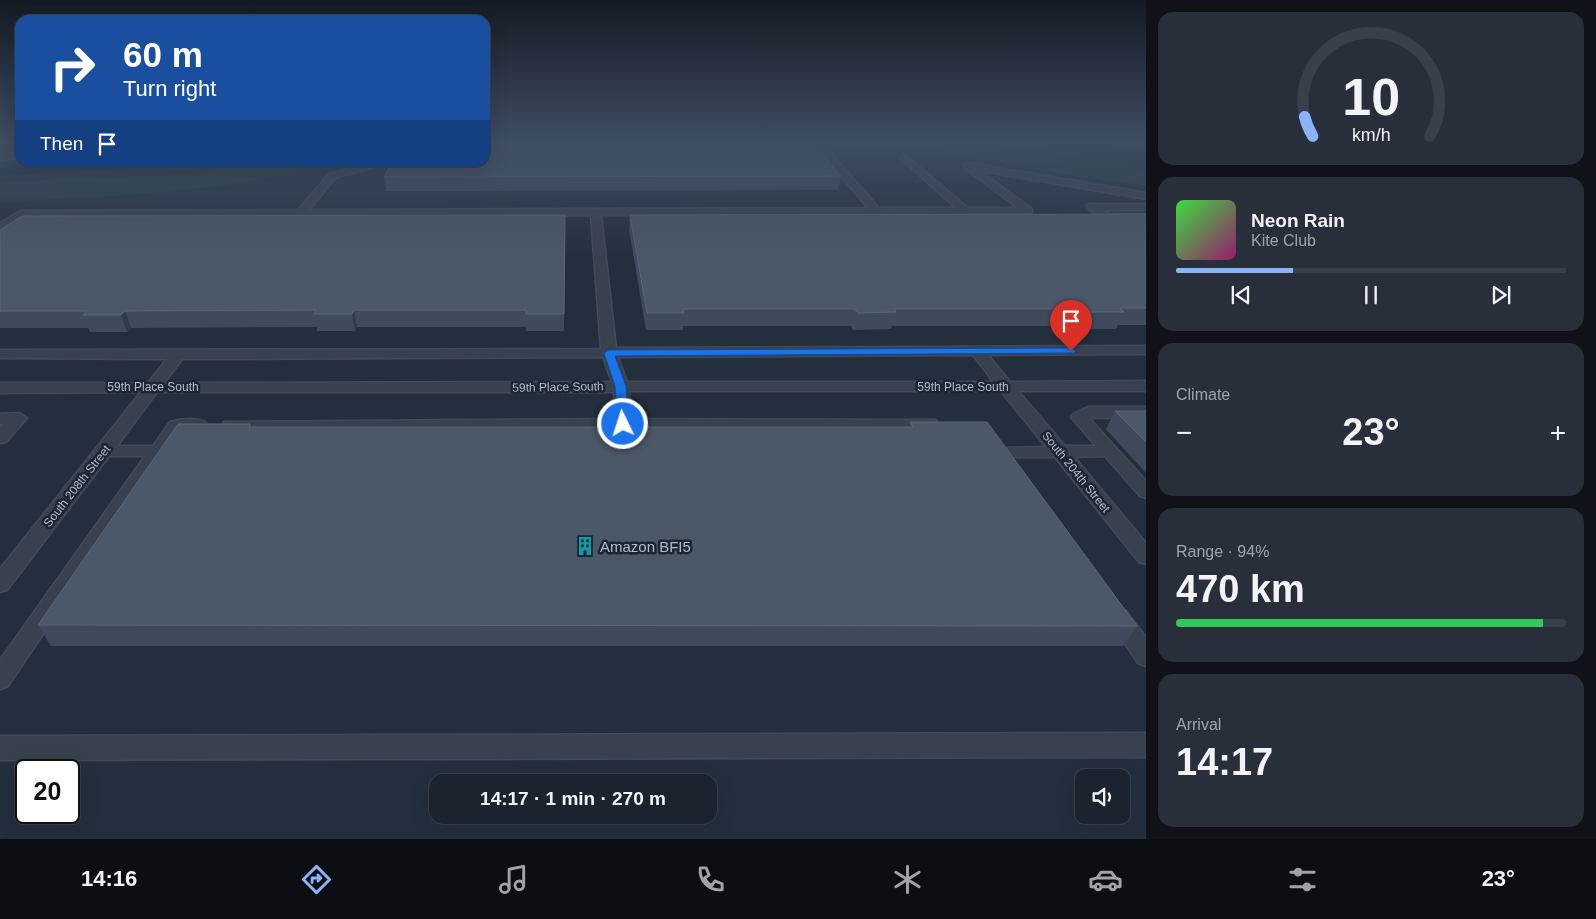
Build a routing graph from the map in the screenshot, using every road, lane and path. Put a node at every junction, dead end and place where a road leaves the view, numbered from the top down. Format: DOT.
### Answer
graph roads {
  1 [pos="329,180"];
  2 [pos="849,180"];
  3 [pos="930,180"];
  4 [pos="987,180"];
  5 [pos="1052,180"];
  6 [pos="1146,196"];
  7 [pos="1144,208"];
  8 [pos="965,211"];
  9 [pos="596,212"];
  10 [pos="876,212"];
  11 [pos="302,213"];
  12 [pos="0,214"];
  13 [pos="21,214"];
  14 [pos="1146,217"];
  15 [pos="0,228"];
  16 [pos="1146,350"];
  17 [pos="977,351"];
  18 [pos="609,353"];
  19 [pos="0,354"];
  20 [pos="178,355"];
  21 [pos="621,386"];
  22 [pos="1146,386"];
  23 [pos="154,387"];
  24 [pos="1006,387"];
  25 [pos="0,388"];
  26 [pos="1146,412"];
  27 [pos="0,419"];
  28 [pos="948,423"];
  29 [pos="623,424"];
  30 [pos="0,438"];
  31 [pos="989,438"];
  32 [pos="105,451"];
  33 [pos="158,451"];
  34 [pos="1110,451"];
  35 [pos="1060,452"];
  36 [pos="1000,453"];
  37 [pos="1011,470"];
  38 [pos="1146,492"];
  39 [pos="1146,557"];
  40 [pos="0,584"];
  41 [pos="1105,599"];
  42 [pos="1146,656"];
  43 [pos="0,679"];
  44 [pos="1146,745"];
  45 [pos="0,748"];
  1 -- 11 [label="street"];
  2 -- 10 [label="street"];
  3 -- 8 [label="street"];
  4 -- 8 [label="street"];
  5 -- 6 [label="street"];
  7 -- 14 [label="street"];
  8 -- 10 [label="street"];
  9 -- 10 [label="street"];
  9 -- 11 [label="street"];
  9 -- 18 [label="street"];
  11 -- 13 [label="street"];
  12 -- 13 [label="street"];
  13 -- 15 [label="street"];
  16 -- 17 [label="street"];
  17 -- 18 [label="street"];
  17 -- 24 [label="street, South 204th Street"];
  18 -- 20 [label="street"];
  18 -- 21 [label="street"];
  19 -- 20 [label="street"];
  20 -- 23 [label="street, South 208th Street"];
  21 -- 23 [label="street, 59th Place South"];
  21 -- 24 [label="street, 59th Place South"];
  21 -- 29 [label="street"];
  22 -- 24 [label="street, 59th Place South"];
  23 -- 25 [label="street, 59th Place South"];
  23 -- 32 [label="street, South 208th Street"];
  24 -- 35 [label="street, South 204th Street"];
  26 -- 34 [label="street"];
  27 -- 30 [label="street"];
  28 -- 29 [label="street"];
  29 -- 33 [label="street"];
  31 -- 36 [label="street"];
  32 -- 33 [label="street"];
  32 -- 40 [label="street, South 208th Street"];
  33 -- 43 [label="street"];
  34 -- 35 [label="street"];
  34 -- 38 [label="street"];
  35 -- 36 [label="street"];
  35 -- 39 [label="street, South 204th Street"];
  36 -- 37 [label="street"];
  41 -- 42 [label="street"];
  44 -- 45 [label="street"];
}
